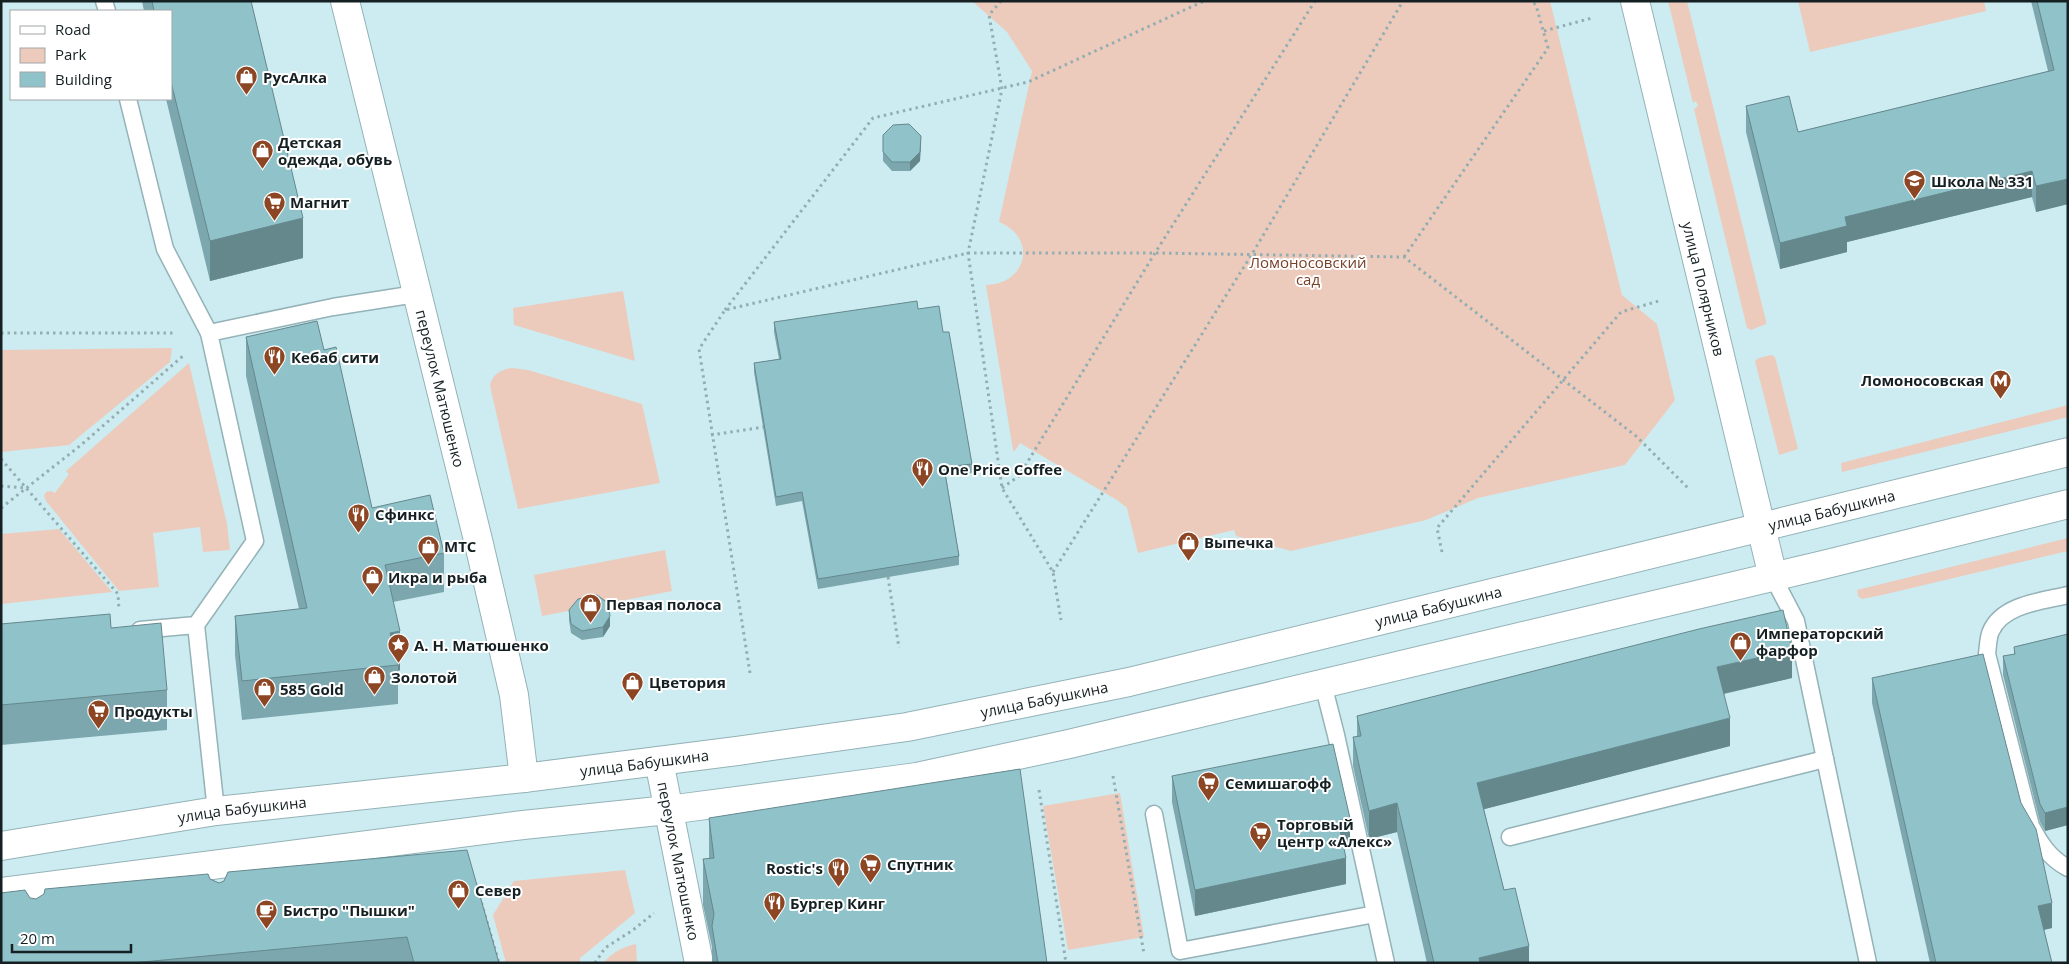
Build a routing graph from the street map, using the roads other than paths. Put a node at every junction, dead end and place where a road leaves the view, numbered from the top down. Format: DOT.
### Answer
graph roads {
  1 [pos="345,1"];
  2 [pos="1635,1"];
  3 [pos="128,100"];
  4 [pos="416,294"];
  5 [pos="209,333"];
  6 [pos="2068,452"];
  7 [pos="2068,504"];
  8 [pos="1760,528"];
  9 [pos="1773,577"];
  10 [pos="2068,595"];
  11 [pos="196,625"];
  12 [pos="120,632"];
  13 [pos="1323,684"];
  14 [pos="1825,759"];
  15 [pos="658,762"];
  16 [pos="524,778"];
  17 [pos="668,810"];
  18 [pos="216,811"];
  19 [pos="1154,814"];
  20 [pos="1510,836"];
  21 [pos="1,846"];
  22 [pos="2068,868"];
  23 [pos="1,892"];
  24 [pos="1375,914"];
  25 [pos="699,963"];
  26 [pos="1386,963"];
  27 [pos="1868,963"];
  1 -- 4 [label="street, переулок Матюшенко"];
  2 -- 8 [label="street, улица Полярников"];
  3 -- 5 [label="lane"];
  4 -- 5 [label="lane"];
  4 -- 16 [label="street, переулок Матюшенко"];
  5 -- 11 [label="lane"];
  6 -- 8 [label="street, улица Бабушкина"];
  7 -- 9 [label="street"];
  8 -- 9 [label="street, улица Полярников"];
  8 -- 15 [label="street, улица Бабушкина"];
  9 -- 13 [label="street"];
  9 -- 14 [label="lane"];
  10 -- 22 [label="lane"];
  11 -- 12 [label="lane"];
  11 -- 18 [label="lane"];
  13 -- 17 [label="street"];
  13 -- 24 [label="lane"];
  14 -- 20 [label="lane"];
  14 -- 27 [label="lane"];
  15 -- 16 [label="street, улица Бабушкина"];
  15 -- 17 [label="street, переулок Матюшенко"];
  16 -- 18 [label="street, улица Бабушкина"];
  17 -- 23 [label="street"];
  17 -- 25 [label="street, переулок Матюшенко"];
  18 -- 21 [label="street, улица Бабушкина"];
  19 -- 24 [label="lane"];
  24 -- 26 [label="lane"];
}
